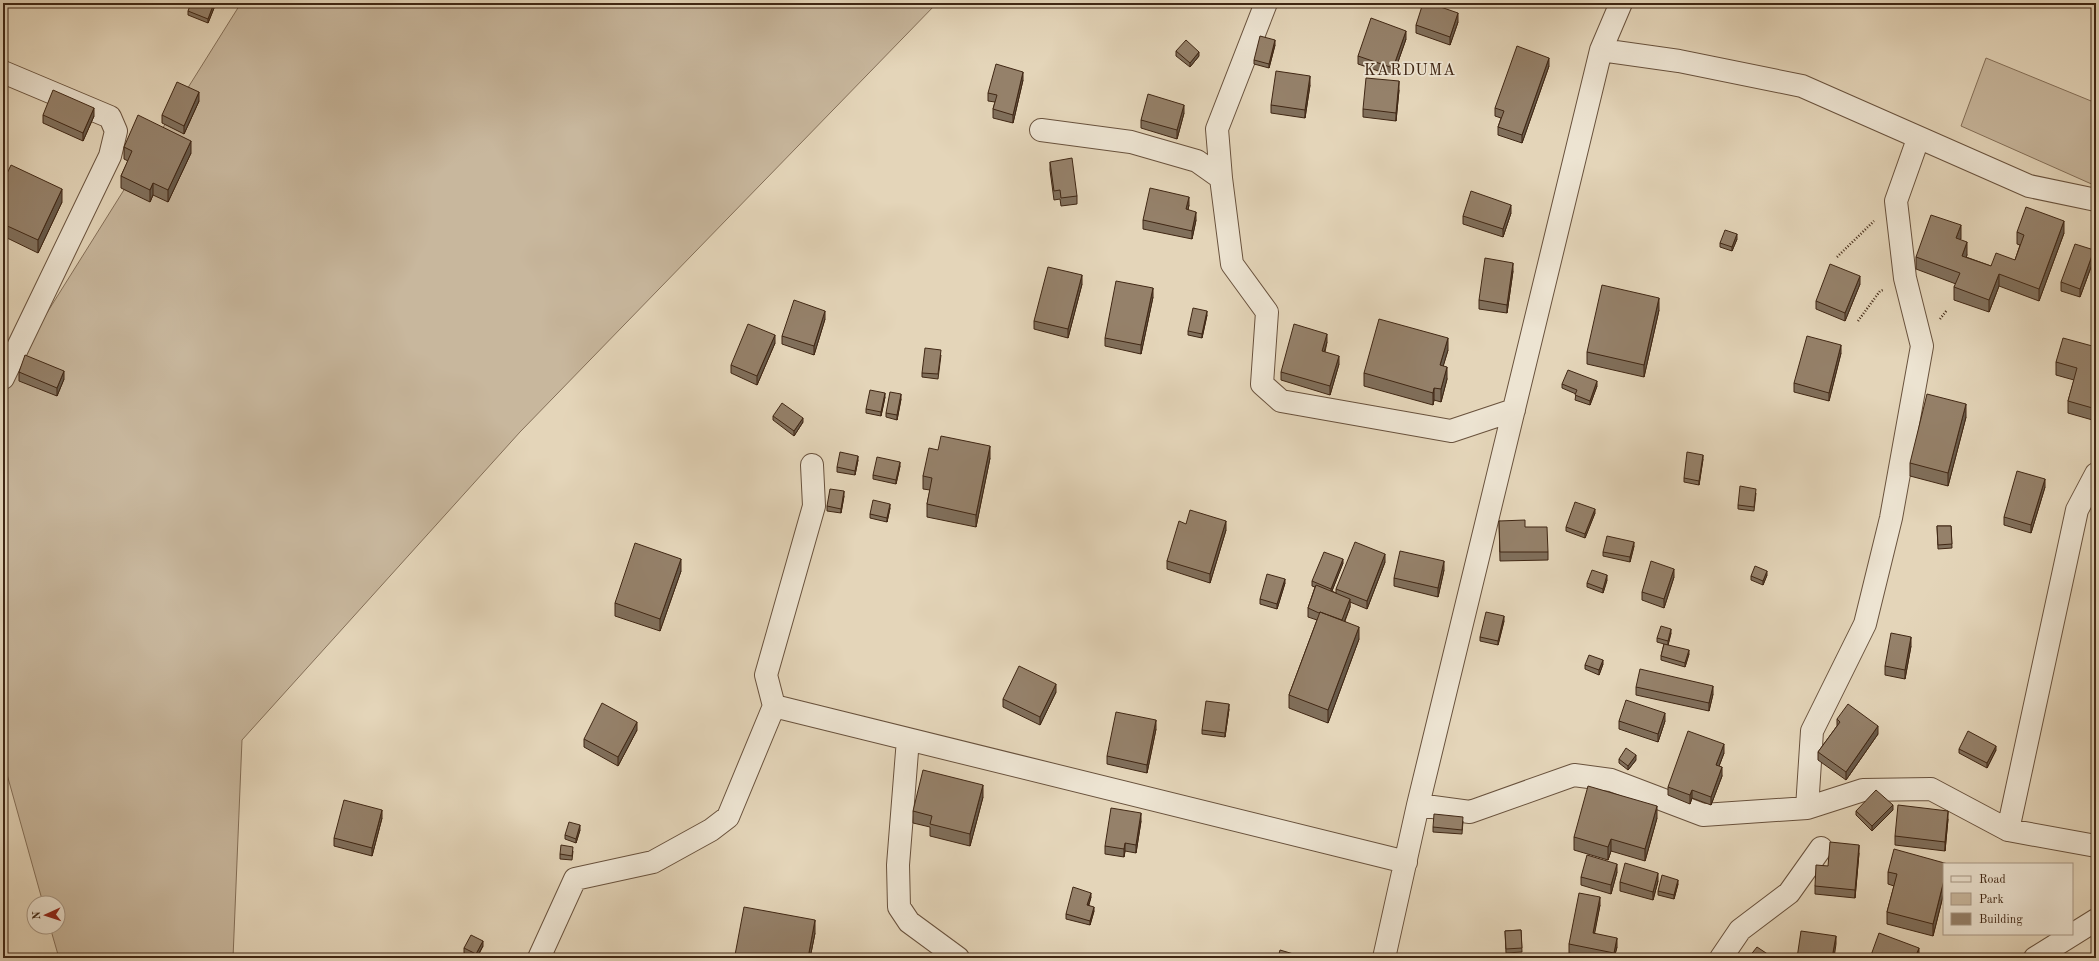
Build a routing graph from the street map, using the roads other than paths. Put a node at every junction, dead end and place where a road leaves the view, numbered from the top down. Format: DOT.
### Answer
graph roads {
  1 [pos="1266,3"];
  2 [pos="1621,3"];
  3 [pos="1601,50"];
  4 [pos="3,72"];
  5 [pos="1041,130"];
  6 [pos="1918,139"];
  7 [pos="1221,178"];
  8 [pos="2096,200"];
  9 [pos="3,378"];
  10 [pos="1514,410"];
  11 [pos="812,465"];
  12 [pos="2096,474"];
  13 [pos="2086,509"];
  14 [pos="774,706"];
  15 [pos="908,739"];
  16 [pos="1418,805"];
  17 [pos="1807,808"];
  18 [pos="2008,830"];
  19 [pos="2096,846"];
  20 [pos="1821,848"];
  21 [pos="1406,862"];
  22 [pos="2096,920"];
  23 [pos="2073,934"];
  24 [pos="2072,935"];
  25 [pos="539,958"];
  26 [pos="958,958"];
  27 [pos="1384,958"];
  28 [pos="1721,958"];
  29 [pos="2035,958"];
  1 -- 7 [label="street"];
  2 -- 3 [label="street"];
  3 -- 6 [label="street"];
  3 -- 10 [label="street"];
  4 -- 9 [label="street"];
  5 -- 7 [label="street"];
  6 -- 8 [label="street"];
  6 -- 17 [label="street"];
  7 -- 10 [label="street"];
  10 -- 16 [label="street"];
  11 -- 14 [label="street"];
  12 -- 13 [label="street"];
  13 -- 18 [label="street"];
  14 -- 15 [label="street"];
  14 -- 25 [label="street"];
  15 -- 21 [label="street"];
  15 -- 26 [label="street"];
  16 -- 17 [label="street"];
  16 -- 21 [label="street"];
  17 -- 18 [label="street"];
  18 -- 19 [label="street"];
  20 -- 28 [label="street"];
  21 -- 27 [label="street"];
  22 -- 23 [label="street"];
  24 -- 29 [label="street"];
}
